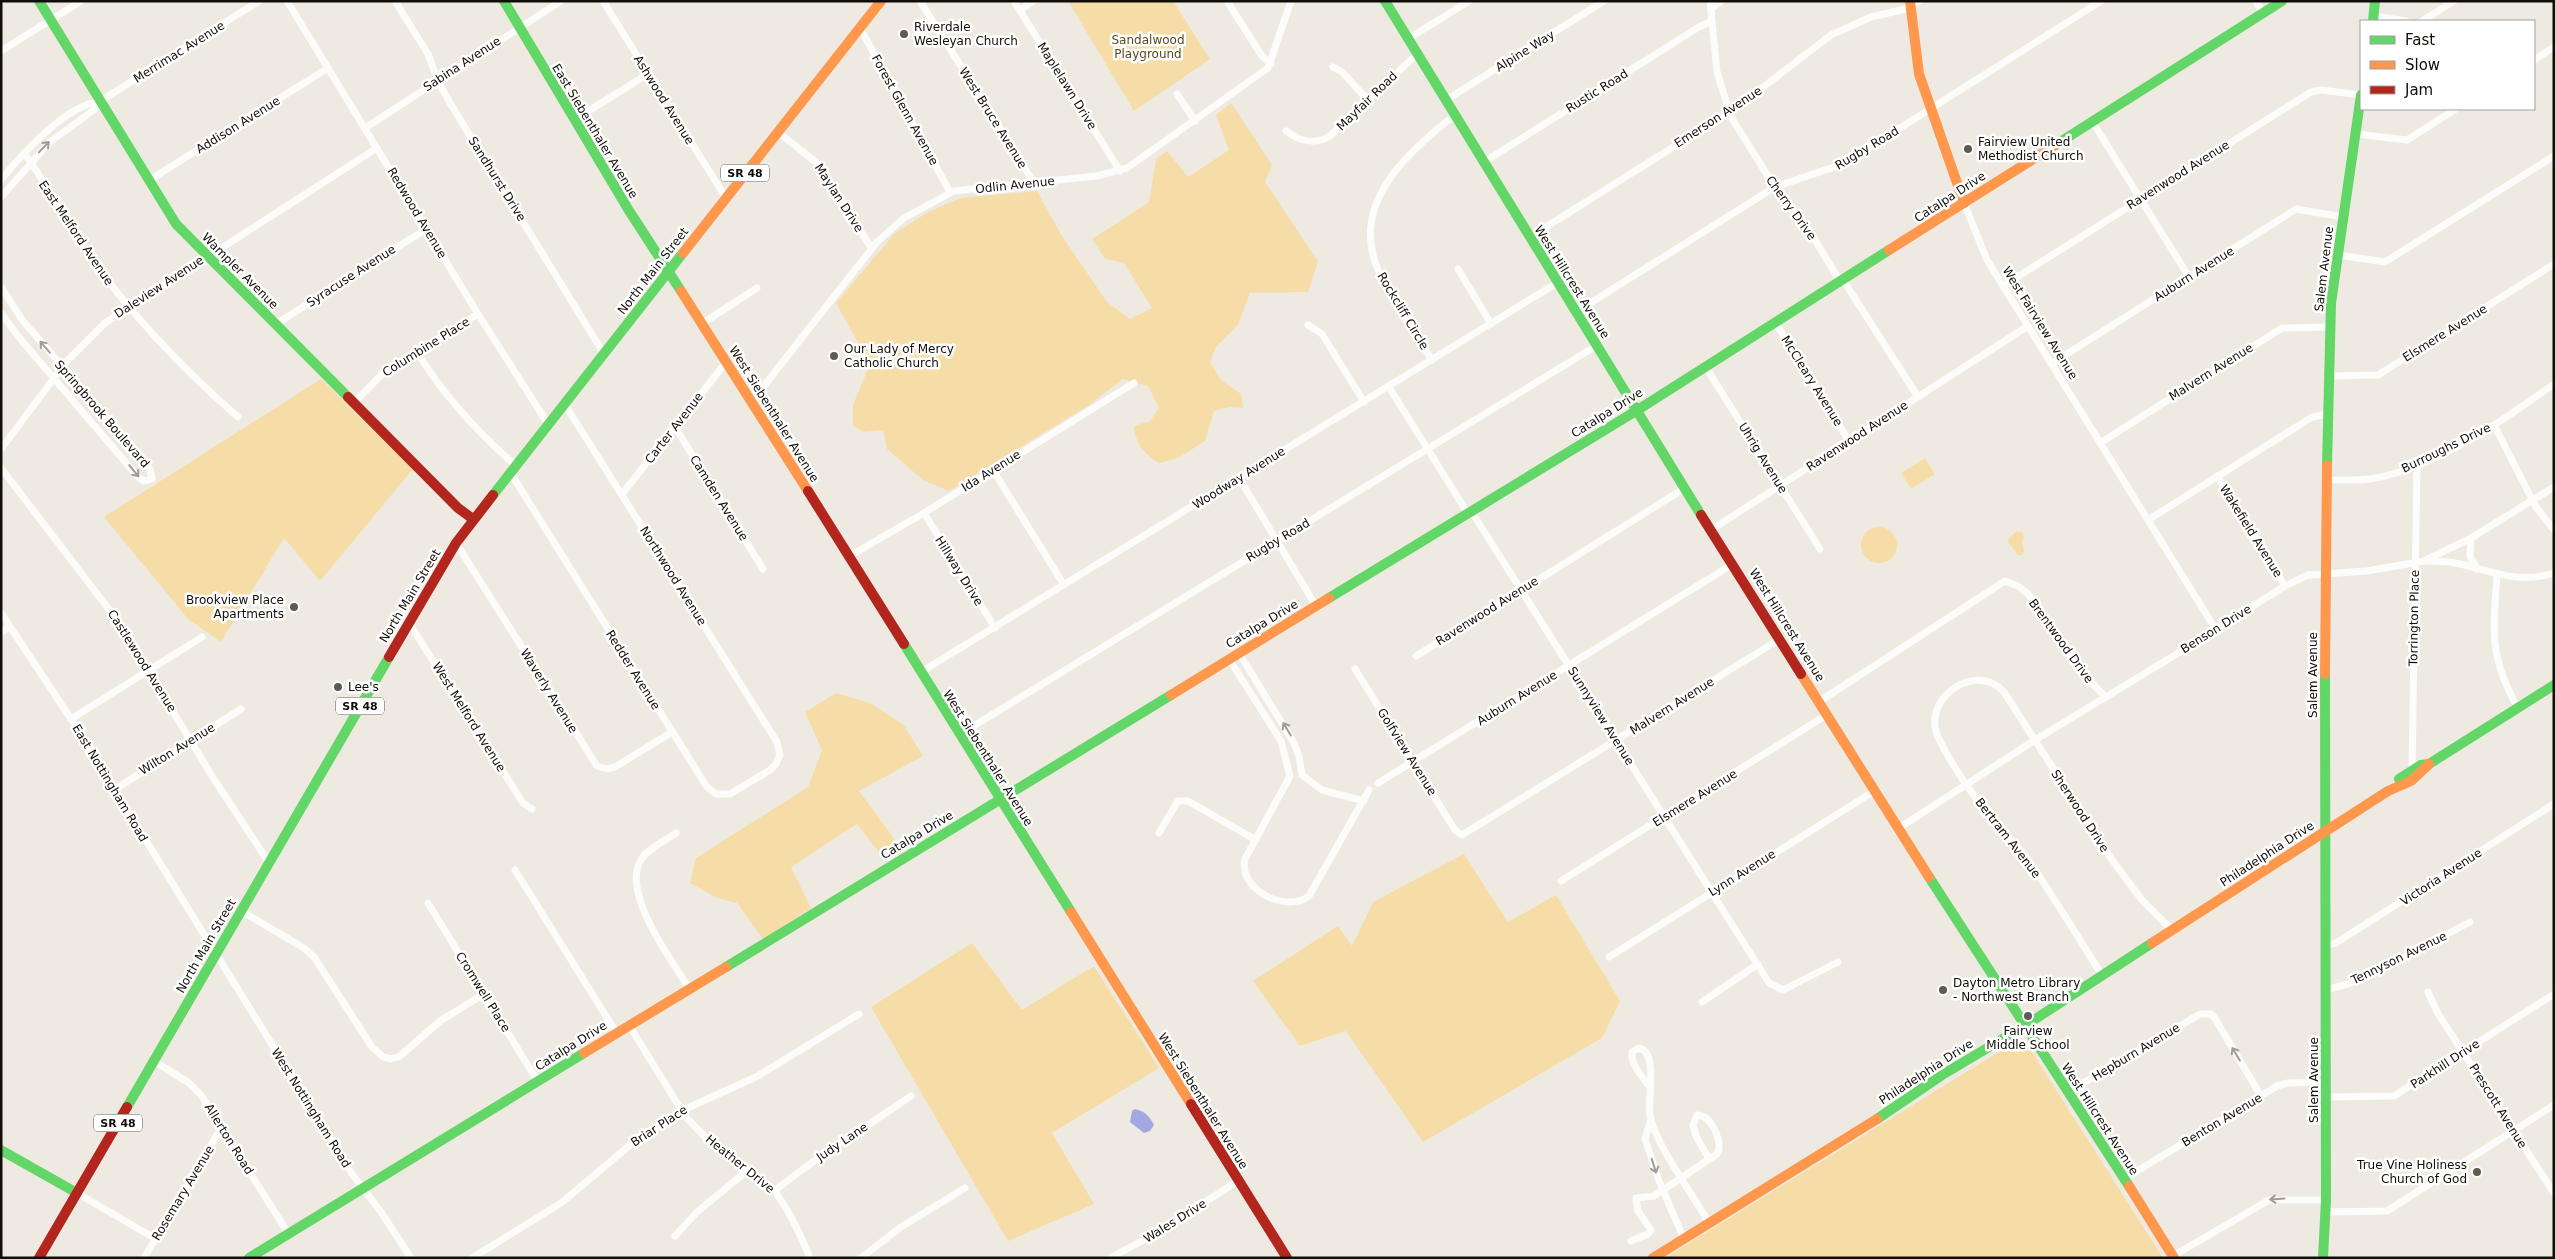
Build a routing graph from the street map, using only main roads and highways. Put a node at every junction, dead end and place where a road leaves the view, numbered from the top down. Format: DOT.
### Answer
graph roads {
  1 [pos="39,1"];
  2 [pos="504,1"];
  3 [pos="881,1"];
  4 [pos="1385,1"];
  5 [pos="2282,1"];
  6 [pos="2376,1"];
  7 [pos="1913,4"];
  8 [pos="2373,18"];
  9 [pos="2360,105"];
  10 [pos="1964,203"];
  11 [pos="668,271"];
  12 [pos="1636,410"];
  13 [pos="473,519"];
  14 [pos="2554,686"];
  15 [pos="2429,764"];
  16 [pos="2388,791"];
  17 [pos="1000,800"];
  18 [pos="2326,830"];
  19 [pos="2026,1025"];
  20 [pos="1,1150"];
  21 [pos="76,1194"];
  22 [pos="2174,1257"];
  23 [pos="39,1258"];
  24 [pos="249,1258"];
  25 [pos="1286,1258"];
  26 [pos="1653,1258"];
  27 [pos="2323,1258"];
  1 -- 13 [label="main road, Wampler Avenue"];
  2 -- 11 [label="main road, East Siebenthaler Avenue"];
  3 -- 11 [label="main road, North Main Street / SR 48"];
  4 -- 12 [label="main road, West Hillcrest Avenue"];
  5 -- 10 [label="main road, Catalpa Drive"];
  6 -- 8 [label="main road"];
  7 -- 10 [label="main road, West Fairview Avenue"];
  9 -- 18 [label="main road, Salem Avenue"];
  10 -- 12 [label="main road, Catalpa Drive"];
  11 -- 13 [label="main road, North Main Street / SR 48"];
  11 -- 17 [label="main road, West Siebenthaler Avenue"];
  12 -- 17 [label="main road, Catalpa Drive"];
  12 -- 19 [label="main road, West Hillcrest Avenue"];
  13 -- 21 [label="main road, North Main Street / SR 48"];
  14 -- 15 [label="main road, Philadelphia Drive"];
  15 -- 16 [label="main road, Philadelphia Drive"];
  15 -- 16 [label="main road, Philadelphia Drive"];
  16 -- 18 [label="main road, Philadelphia Drive"];
  17 -- 24 [label="main road, Catalpa Drive"];
  17 -- 25 [label="main road, West Siebenthaler Avenue"];
  18 -- 19 [label="main road, Philadelphia Drive"];
  18 -- 27 [label="main road, Salem Avenue"];
  19 -- 22 [label="main road, West Hillcrest Avenue"];
  19 -- 26 [label="main road, Philadelphia Drive"];
  20 -- 21 [label="main road"];
  21 -- 23 [label="main road, North Main Street / SR 48"];
}
